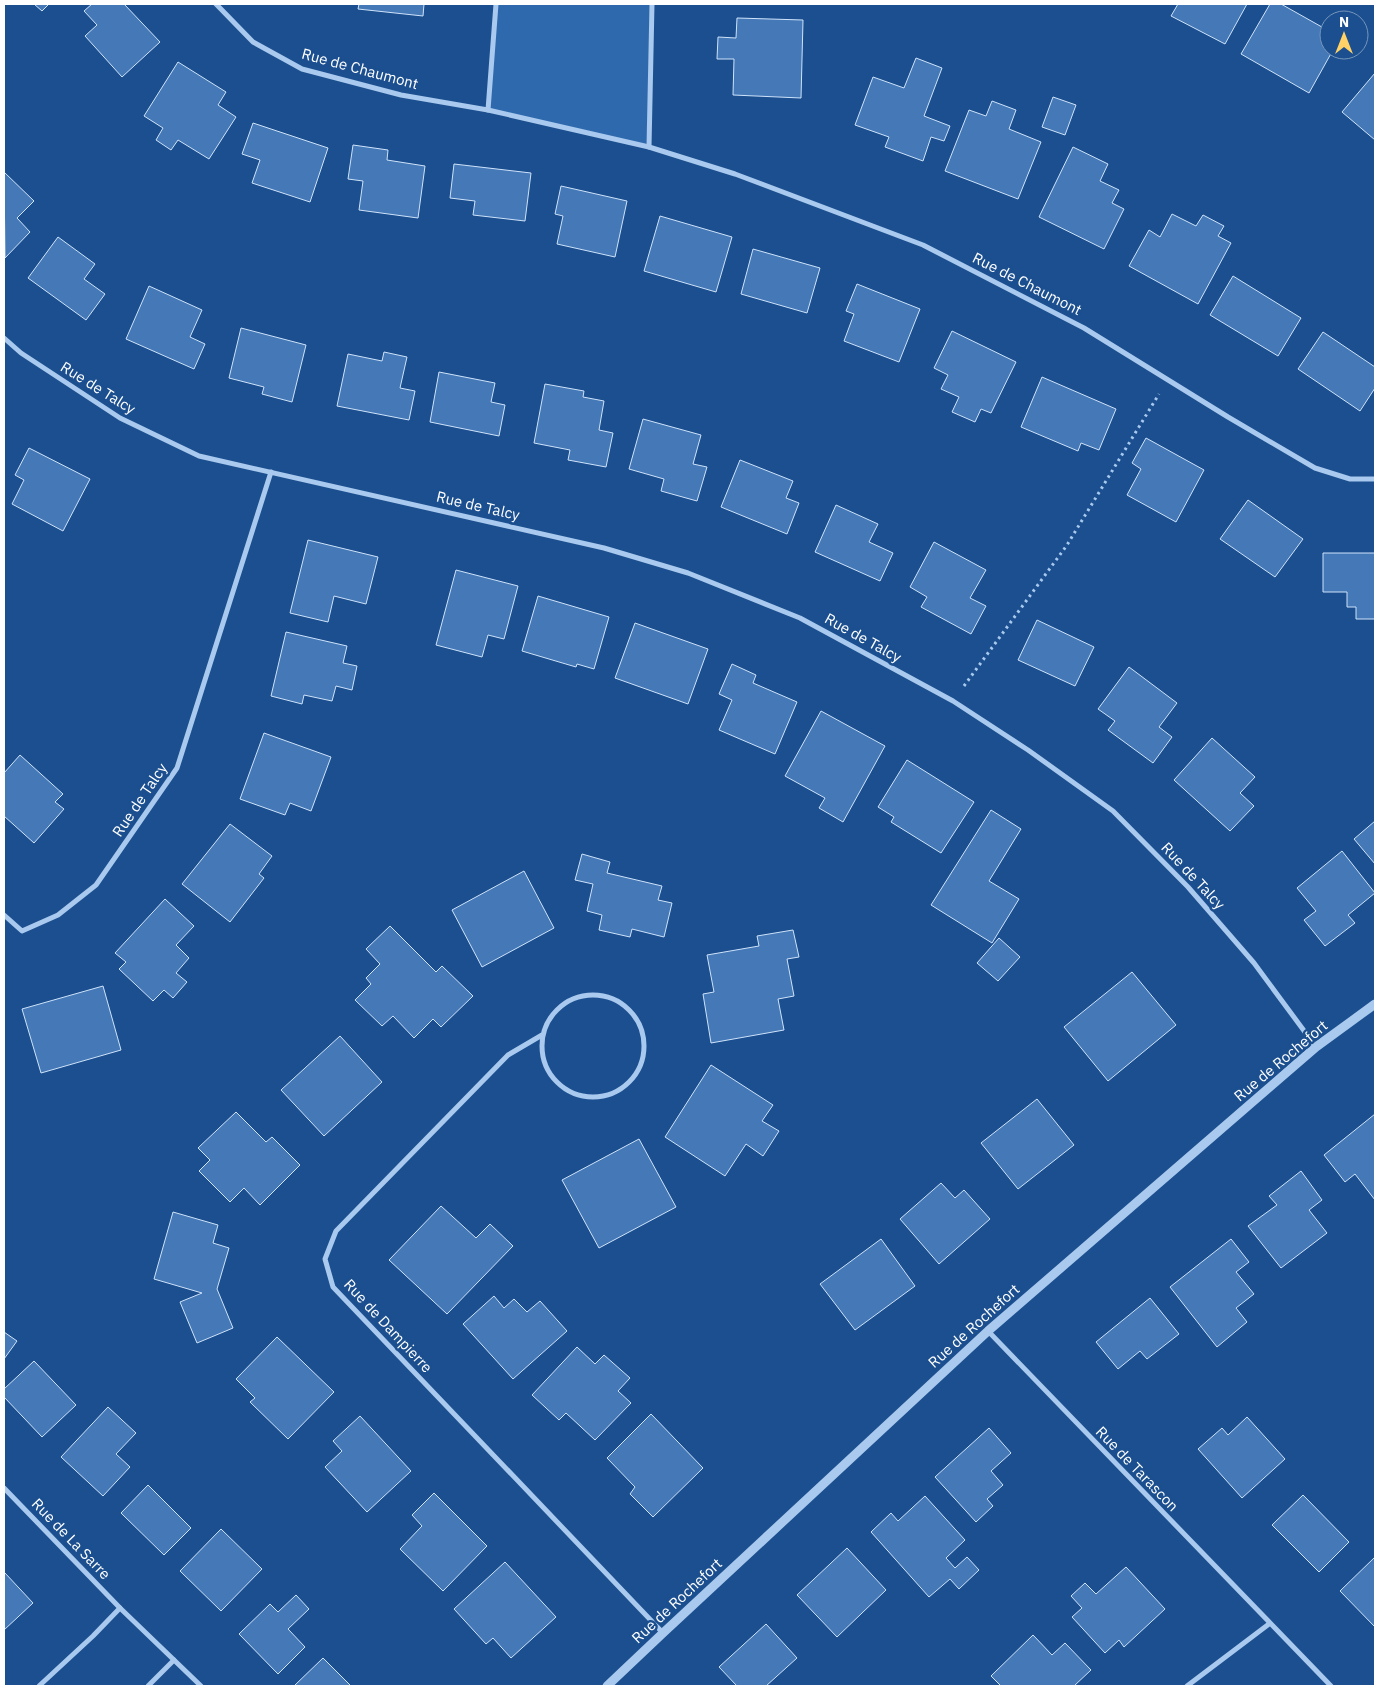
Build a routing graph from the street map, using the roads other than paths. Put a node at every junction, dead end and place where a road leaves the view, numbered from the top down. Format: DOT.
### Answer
graph roads {
  1 [pos="216,4"];
  2 [pos="496,4"];
  3 [pos="652,4"];
  4 [pos="488,110"];
  5 [pos="649,147"];
  6 [pos="4,338"];
  7 [pos="270,472"];
  8 [pos="1375,479"];
  9 [pos="4,915"];
  10 [pos="1375,1004"];
  11 [pos="542,1035"];
  12 [pos="1316,1047"];
  13 [pos="988,1331"];
  14 [pos="4,1488"];
  15 [pos="120,1608"];
  16 [pos="1269,1624"];
  17 [pos="662,1632"];
  18 [pos="174,1660"];
  19 [pos="39,1686"];
  20 [pos="148,1686"];
  21 [pos="201,1686"];
  22 [pos="607,1686"];
  23 [pos="1187,1686"];
  24 [pos="1330,1686"];
  1 -- 4 [label="street, Rue de Chaumont"];
  2 -- 4 [label="street"];
  3 -- 5 [label="street"];
  4 -- 5 [label="street, Rue de Chaumont"];
  5 -- 8 [label="street, Rue de Chaumont"];
  6 -- 7 [label="street, Rue de Talcy"];
  7 -- 9 [label="street, Rue de Talcy"];
  7 -- 12 [label="street, Rue de Talcy"];
  10 -- 12 [label="street, Rue de Rochefort"];
  11 -- 11 [label="street"];
  11 -- 17 [label="street, Rue de Dampierre"];
  12 -- 13 [label="street, Rue de Rochefort"];
  13 -- 16 [label="street, Rue de Tarascon"];
  13 -- 17 [label="street, Rue de Rochefort"];
  14 -- 15 [label="street, Rue de La Sarre"];
  15 -- 18 [label="street, Rue de La Sarre"];
  15 -- 19 [label="street"];
  16 -- 23 [label="street"];
  16 -- 24 [label="street, Rue de Tarascon"];
  17 -- 22 [label="street, Rue de Rochefort"];
  18 -- 20 [label="street"];
  18 -- 21 [label="street, Rue de La Sarre"];
}
